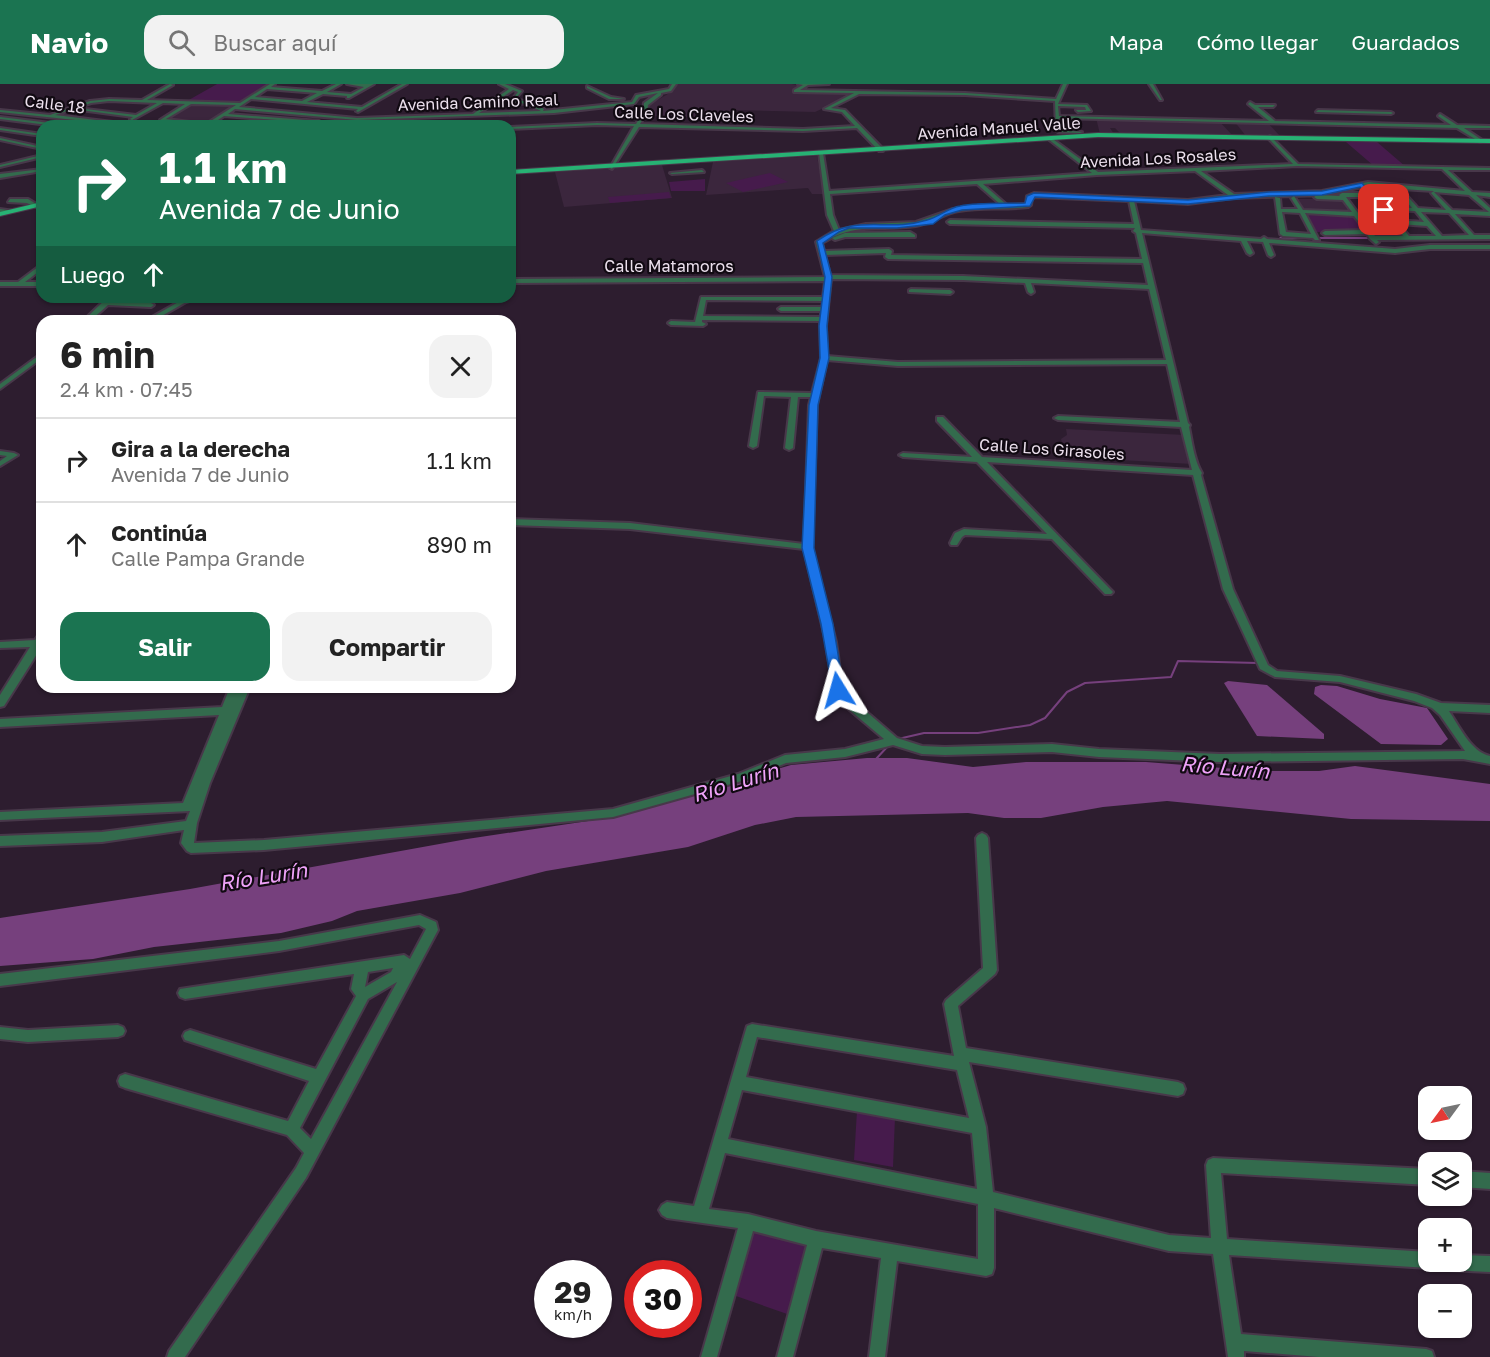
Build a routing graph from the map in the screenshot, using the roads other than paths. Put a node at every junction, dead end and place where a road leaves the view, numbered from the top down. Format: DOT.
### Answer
graph roads {
  1 [pos="273,84"];
  2 [pos="339,84"];
  3 [pos="349,84"];
  4 [pos="405,84"];
  5 [pos="501,84"];
  6 [pos="674,84"];
  7 [pos="796,84"];
  8 [pos="827,84"];
  9 [pos="1065,84"];
  10 [pos="1151,84"];
  11 [pos="171,85"];
  12 [pos="371,85"];
  13 [pos="806,85"];
  14 [pos="875,86"];
  15 [pos="588,87"];
  16 [pos="266,88"];
  17 [pos="513,88"];
  18 [pos="971,88"];
  19 [pos="323,92"];
  20 [pos="662,92"];
  21 [pos="858,92"];
  22 [pos="965,94"];
  23 [pos="352,95"];
  24 [pos="633,95"];
  25 [pos="640,95"];
  26 [pos="250,98"];
  27 [pos="1161,99"];
  28 [pos="144,100"];
  29 [pos="164,101"];
  30 [pos="191,102"];
  31 [pos="302,102"];
  32 [pos="241,104"];
  33 [pos="632,104"];
  34 [pos="331,105"];
  35 [pos="1273,106"];
  36 [pos="1314,106"];
  37 [pos="152,108"];
  38 [pos="234,108"];
  39 [pos="362,108"];
  40 [pos="1057,108"];
  41 [pos="71,109"];
  42 [pos="1385,109"];
  43 [pos="0,111"];
  44 [pos="91,111"];
  45 [pos="542,111"];
  46 [pos="1318,111"];
  47 [pos="283,112"];
  48 [pos="1391,113"];
  49 [pos="52,115"];
  50 [pos="223,115"];
  51 [pos="312,115"];
  52 [pos="475,115"];
  53 [pos="1440,115"];
  54 [pos="137,116"];
  55 [pos="1076,117"];
  56 [pos="79,118"];
  57 [pos="344,118"];
  58 [pos="269,119"];
  59 [pos="0,120"];
  60 [pos="73,120"];
  61 [pos="92,120"];
  62 [pos="128,120"];
  63 [pos="162,120"];
  64 [pos="214,120"];
  65 [pos="275,120"];
  66 [pos="305,120"];
  67 [pos="341,120"];
  68 [pos="36,122"];
  69 [pos="1274,122"];
  70 [pos="1329,123"];
  71 [pos="637,125"];
  72 [pos="1406,125"];
  73 [pos="1457,126"];
  74 [pos="858,127"];
  75 [pos="1490,127"];
  76 [pos="516,128"];
  77 [pos="0,129"];
  78 [pos="34,132"];
  79 [pos="1080,132"];
  80 [pos="1440,132"];
  81 [pos="1467,132"];
  82 [pos="1089,136"];
  83 [pos="1271,138"];
  84 [pos="0,139"];
  85 [pos="1051,139"];
  86 [pos="8,140"];
  87 [pos="1480,141"];
  88 [pos="1490,142"];
  89 [pos="36,147"];
  90 [pos="880,150"];
  91 [pos="821,154"];
  92 [pos="36,158"];
  93 [pos="27,161"];
  94 [pos="36,162"];
  95 [pos="699,164"];
  96 [pos="1297,165"];
  97 [pos="0,166"];
  98 [pos="613,167"];
  99 [pos="669,167"];
  100 [pos="1443,168"];
  101 [pos="1490,169"];
  102 [pos="1197,170"];
  103 [pos="36,171"];
  104 [pos="516,173"];
  105 [pos="1097,174"];
  106 [pos="0,176"];
  107 [pos="979,183"];
  108 [pos="1362,185"];
  109 [pos="1398,189"];
  110 [pos="827,193"];
  111 [pos="1434,194"];
  112 [pos="1371,195"];
  113 [pos="1465,195"];
  114 [pos="1474,195"];
  115 [pos="1490,195"];
  116 [pos="1233,196"];
  117 [pos="1343,196"];
  118 [pos="1277,198"];
  119 [pos="1294,198"];
  120 [pos="10,201"];
  121 [pos="1131,202"];
  122 [pos="36,203"];
  123 [pos="36,205"];
  124 [pos="1005,206"];
  125 [pos="1280,210"];
  126 [pos="1417,211"];
  127 [pos="1302,212"];
  128 [pos="1385,212"];
  129 [pos="0,213"];
  130 [pos="1451,213"];
  131 [pos="1355,214"];
  132 [pos="1488,215"];
  133 [pos="950,222"];
  134 [pos="1394,222"];
  135 [pos="1427,224"];
  136 [pos="1136,229"];
  137 [pos="836,230"];
  138 [pos="1325,233"];
  139 [pos="902,235"];
  140 [pos="1314,236"];
  141 [pos="1439,236"];
  142 [pos="1407,237"];
  143 [pos="1475,237"];
  144 [pos="1490,237"];
  145 [pos="1242,238"];
  146 [pos="1372,238"];
  147 [pos="1264,239"];
  148 [pos="821,241"];
  149 [pos="1323,244"];
  150 [pos="1488,247"];
  151 [pos="1386,250"];
  152 [pos="822,253"];
  153 [pos="1250,253"];
  154 [pos="1271,255"];
  155 [pos="1144,261"];
  156 [pos="36,271"];
  157 [pos="828,278"];
  158 [pos="948,278"];
  159 [pos="516,280"];
  160 [pos="1027,281"];
  161 [pos="0,284"];
  162 [pos="20,284"];
  163 [pos="36,284"];
  164 [pos="1151,287"];
  165 [pos="911,291"];
  166 [pos="1031,292"];
  167 [pos="729,298"];
  168 [pos="757,298"];
  169 [pos="782,299"];
  170 [pos="826,299"];
  171 [pos="107,303"];
  172 [pos="135,303"];
  173 [pos="180,303"];
  174 [pos="151,305"];
  175 [pos="781,309"];
  176 [pos="825,309"];
  177 [pos="93,315"];
  178 [pos="159,315"];
  179 [pos="726,318"];
  180 [pos="755,318"];
  181 [pos="781,319"];
  182 [pos="824,319"];
  183 [pos="699,321"];
  184 [pos="671,323"];
  185 [pos="824,358"];
  186 [pos="36,360"];
  187 [pos="1169,362"];
  188 [pos="0,387"];
  189 [pos="795,395"];
  190 [pos="814,395"];
  191 [pos="1058,418"];
  192 [pos="940,419"];
  193 [pos="1186,425"];
  194 [pos="753,446"];
  195 [pos="789,448"];
  196 [pos="0,453"];
  197 [pos="903,455"];
  198 [pos="978,460"];
  199 [pos="0,464"];
  200 [pos="1198,473"];
  201 [pos="516,522"];
  202 [pos="1054,537"];
  203 [pos="954,543"];
  204 [pos="808,548"];
  205 [pos="1108,592"];
  206 [pos="36,641"];
  207 [pos="0,645"];
  208 [pos="36,647"];
  209 [pos="232,693"];
  210 [pos="242,693"];
  211 [pos="0,703"];
  212 [pos="1438,707"];
  213 [pos="1490,709"];
  214 [pos="224,711"];
  215 [pos="0,723"];
  216 [pos="893,741"];
  217 [pos="1485,759"];
  218 [pos="0,816"];
  219 [pos="190,825"];
  220 [pos="982,838"];
  221 [pos="0,841"];
  222 [pos="362,967"];
  223 [pos="0,980"];
  224 [pos="184,993"];
  225 [pos="363,995"];
  226 [pos="118,1031"];
  227 [pos="0,1033"];
  228 [pos="190,1036"];
  229 [pos="961,1059"];
  230 [pos="319,1077"];
  231 [pos="125,1081"];
  232 [pos="738,1082"];
  233 [pos="1178,1089"];
  234 [pos="978,1127"];
  235 [pos="291,1129"];
  236 [pos="720,1145"];
  237 [pos="314,1149"];
  238 [pos="1418,1176"];
  239 [pos="1472,1180"];
  240 [pos="1490,1181"];
  241 [pos="986,1198"];
  242 [pos="667,1210"];
  243 [pos="700,1214"];
  244 [pos="748,1222"];
  245 [pos="816,1239"];
  246 [pos="1220,1246"];
  247 [pos="890,1253"];
  248 [pos="1418,1259"];
  249 [pos="1472,1263"];
  250 [pos="1490,1264"];
  251 [pos="1235,1350"];
  252 [pos="175,1357"];
  253 [pos="709,1357"];
  254 [pos="785,1357"];
  255 [pos="877,1357"];
  256 [pos="1426,1357"];
  1 -- 16 [label="street"];
  2 -- 19 [label="street"];
  3 -- 12 [label="street"];
  4 -- 39 [label="street"];
  5 -- 17 [label="street"];
  6 -- 20 [label="street"];
  7 -- 13 [label="street"];
  8 -- 13 [label="street"];
  9 -- 40 [label="street"];
  10 -- 27 [label="street"];
  11 -- 28 [label="street"];
  12 -- 23 [label="street"];
  13 -- 21 [label="street"];
  14 -- 21 [label="street"];
  15 -- 33 [label="street"];
  16 -- 19 [label="street"];
  16 -- 26 [label="street"];
  17 -- 45 [label="street"];
  17 -- 52 [label="street"];
  18 -- 22 [label="street"];
  19 -- 23 [label="street"];
  19 -- 31 [label="street"];
  20 -- 25 [label="street"];
  20 -- 71 [label="street"];
  21 -- 22 [label="street"];
  21 -- 74 [label="street"];
  22 -- 40 [label="street"];
  23 -- 34 [label="street"];
  24 -- 25 [label="street"];
  25 -- 33 [label="street"];
  26 -- 31 [label="street"];
  26 -- 32 [label="street"];
  28 -- 29 [label="street"];
  28 -- 41 [label="street"];
  29 -- 30 [label="street"];
  29 -- 37 [label="street"];
  30 -- 32 [label="street"];
  30 -- 63 [label="street"];
  31 -- 34 [label="street"];
  31 -- 47 [label="street"];
  32 -- 38 [label="street"];
  33 -- 45 [label="street, Avenida Camino Real"];
  34 -- 39 [label="street"];
  34 -- 51 [label="street"];
  35 -- 69 [label="street"];
  36 -- 46 [label="street"];
  37 -- 44 [label="street"];
  37 -- 54 [label="street"];
  38 -- 47 [label="street, Avenida Camino Real"];
  38 -- 50 [label="street"];
  39 -- 57 [label="street"];
  40 -- 40 [label="street"];
  40 -- 55 [label="street"];
  40 -- 79 [label="street"];
  41 -- 44 [label="street"];
  41 -- 49 [label="street"];
  42 -- 48 [label="street"];
  43 -- 49 [label="street, Calle 18"];
  44 -- 54 [label="street"];
  45 -- 52 [label="street, Avenida Camino Real"];
  46 -- 48 [label="street"];
  46 -- 70 [label="street"];
  47 -- 51 [label="street, Avenida Camino Real"];
  47 -- 58 [label="street"];
  48 -- 72 [label="street"];
  49 -- 56 [label="street, Calle 18"];
  50 -- 58 [label="street"];
  50 -- 64 [label="street"];
  51 -- 57 [label="street, Avenida Camino Real"];
  51 -- 66 [label="street"];
  52 -- 57 [label="street, Avenida Camino Real"];
  53 -- 73 [label="street"];
  54 -- 62 [label="street"];
  55 -- 69 [label="street"];
  55 -- 79 [label="street"];
  56 -- 60 [label="street"];
  56 -- 61 [label="street, Calle 18"];
  57 -- 67 [label="street"];
  58 -- 65 [label="street"];
  59 -- 68 [label="street"];
  69 -- 70 [label="street"];
  70 -- 72 [label="street"];
  71 -- 74 [label="street, Calle Los Claveles"];
  71 -- 76 [label="street, Calle Los Claveles"];
  71 -- 98 [label="street"];
  72 -- 73 [label="street"];
  73 -- 75 [label="street"];
  73 -- 81 [label="street"];
  74 -- 90 [label="street"];
  77 -- 78 [label="street"];
  78 -- 86 [label="street"];
  79 -- 82 [label="street"];
  80 -- 81 [label="street"];
  81 -- 87 [label="street"];
  82 -- 83 [label="main road, Avenida Manuel Valle"];
  82 -- 85 [label="main road, Avenida Manuel Valle"];
  83 -- 85 [label="main road, Avenida Manuel Valle"];
  83 -- 87 [label="main road, Avenida Manuel Valle"];
  83 -- 88 [label="main road, Avenida Manuel Valle"];
  83 -- 96 [label="street"];
  84 -- 86 [label="street"];
  85 -- 90 [label="main road, Avenida Manuel Valle"];
  85 -- 105 [label="street"];
  86 -- 89 [label="street"];
  87 -- 88 [label="main road, Avenida Manuel Valle"];
  90 -- 91 [label="main road, Avenida Manuel Valle"];
  91 -- 98 [label="main road, Avenida Manuel Valle"];
  91 -- 110 [label="street"];
  92 -- 93 [label="street"];
  93 -- 94 [label="street"];
  93 -- 97 [label="street"];
  95 -- 99 [label="street"];
  96 -- 100 [label="street, Avenida Los Rosales"];
  96 -- 102 [label="street, Avenida Los Rosales"];
  98 -- 104 [label="main road, Avenida Manuel Valle"];
  100 -- 101 [label="street, Avenida Los Rosales"];
  100 -- 114 [label="street"];
  102 -- 105 [label="street, Avenida Los Rosales"];
  102 -- 116 [label="street"];
  103 -- 106 [label="street"];
  105 -- 107 [label="street, Avenida Los Rosales"];
  107 -- 110 [label="street, Avenida Los Rosales"];
  107 -- 124 [label="street"];
  108 -- 109 [label="street"];
  108 -- 112 [label="street"];
  108 -- 116 [label="street"];
  109 -- 111 [label="street"];
  109 -- 114 [label="street"];
  109 -- 126 [label="street"];
  110 -- 137 [label="street"];
  111 -- 113 [label="street"];
  111 -- 130 [label="street"];
  112 -- 117 [label="street"];
  112 -- 128 [label="street"];
  113 -- 114 [label="street"];
  113 -- 132 [label="street"];
  114 -- 115 [label="street"];
  114 -- 132 [label="street"];
  116 -- 121 [label="street"];
  117 -- 119 [label="street"];
  117 -- 131 [label="street"];
  118 -- 119 [label="street"];
  118 -- 121 [label="street"];
  118 -- 125 [label="street"];
  119 -- 127 [label="street"];
  120 -- 122 [label="street"];
  121 -- 124 [label="street"];
  121 -- 136 [label="street"];
  123 -- 129 [label="main road"];
  124 -- 137 [label="street"];
  125 -- 127 [label="street"];
  125 -- 140 [label="street"];
  126 -- 128 [label="street"];
  126 -- 130 [label="street"];
  126 -- 135 [label="street"];
  127 -- 131 [label="street"];
  127 -- 140 [label="street"];
  128 -- 131 [label="street"];
  128 -- 134 [label="street"];
  130 -- 132 [label="street"];
  130 -- 143 [label="street"];
  131 -- 146 [label="street"];
  133 -- 136 [label="street"];
  134 -- 135 [label="street"];
  134 -- 142 [label="street"];
  135 -- 141 [label="street"];
  136 -- 145 [label="street"];
  136 -- 155 [label="street"];
  137 -- 148 [label="street"];
  138 -- 146 [label="street"];
  139 -- 148 [label="street"];
  140 -- 149 [label="street"];
  141 -- 142 [label="street"];
  141 -- 143 [label="street"];
  142 -- 146 [label="street"];
  143 -- 144 [label="street"];
  143 -- 150 [label="street"];
  145 -- 147 [label="street"];
  145 -- 153 [label="street"];
  146 -- 149 [label="street"];
  146 -- 151 [label="street"];
  147 -- 149 [label="street"];
  147 -- 154 [label="street"];
  148 -- 152 [label="street"];
  149 -- 151 [label="street"];
  150 -- 151 [label="street"];
  152 -- 155 [label="street"];
  152 -- 157 [label="street"];
  155 -- 164 [label="street"];
  156 -- 162 [label="street"];
  157 -- 158 [label="street, Calle Matamoros"];
  157 -- 159 [label="street, Calle Matamoros"];
  157 -- 170 [label="street"];
  158 -- 160 [label="street, Calle Matamoros"];
  158 -- 165 [label="street"];
  160 -- 164 [label="street, Calle Matamoros"];
  160 -- 166 [label="street"];
  161 -- 162 [label="street"];
  162 -- 163 [label="street"];
  164 -- 187 [label="street"];
  167 -- 168 [label="street"];
  167 -- 179 [label="street"];
  167 -- 183 [label="street"];
  168 -- 169 [label="street"];
  168 -- 180 [label="street"];
  169 -- 170 [label="street"];
  169 -- 175 [label="street"];
  170 -- 176 [label="street"];
  171 -- 177 [label="street"];
  172 -- 174 [label="street"];
  173 -- 178 [label="street"];
  175 -- 176 [label="street"];
  175 -- 181 [label="street"];
  176 -- 182 [label="street"];
  179 -- 180 [label="street"];
  179 -- 183 [label="street"];
  180 -- 181 [label="street"];
  181 -- 182 [label="street"];
  182 -- 185 [label="street"];
  183 -- 184 [label="street"];
  185 -- 187 [label="street"];
  185 -- 190 [label="street"];
  186 -- 188 [label="street"];
  187 -- 193 [label="street"];
  189 -- 190 [label="street"];
  189 -- 194 [label="street"];
  189 -- 195 [label="street"];
  190 -- 204 [label="street"];
  191 -- 193 [label="street"];
  192 -- 198 [label="street"];
  193 -- 200 [label="street"];
  196 -- 199 [label="street"];
  197 -- 198 [label="street, Calle Los Girasoles"];
  198 -- 200 [label="street, Calle Los Girasoles"];
  198 -- 202 [label="street"];
  200 -- 212 [label="street"];
  201 -- 204 [label="street"];
  202 -- 203 [label="street"];
  202 -- 205 [label="street"];
  204 -- 216 [label="street"];
  206 -- 207 [label="street"];
  208 -- 211 [label="street"];
  209 -- 214 [label="street"];
  210 -- 219 [label="street"];
  212 -- 213 [label="street"];
  212 -- 217 [label="street"];
  214 -- 215 [label="street"];
  214 -- 218 [label="street"];
  216 -- 217 [label="street"];
  216 -- 219 [label="street"];
  219 -- 221 [label="street"];
  220 -- 229 [label="street"];
  222 -- 224 [label="street"];
  222 -- 225 [label="street"];
  222 -- 225 [label="street"];
  223 -- 237 [label="street"];
  225 -- 230 [label="street"];
  226 -- 227 [label="street"];
  228 -- 230 [label="street"];
  229 -- 232 [label="street"];
  229 -- 233 [label="street"];
  229 -- 234 [label="street"];
  230 -- 235 [label="street"];
  231 -- 235 [label="street"];
  232 -- 234 [label="street"];
  232 -- 236 [label="street"];
  234 -- 241 [label="street"];
  235 -- 237 [label="street"];
  236 -- 241 [label="street"];
  236 -- 243 [label="street"];
  237 -- 252 [label="street"];
  238 -- 246 [label="street"];
  239 -- 240 [label="street"];
  241 -- 246 [label="street"];
  241 -- 247 [label="street"];
  242 -- 243 [label="street"];
  243 -- 244 [label="street"];
  244 -- 245 [label="street"];
  244 -- 253 [label="street"];
  245 -- 247 [label="street"];
  245 -- 254 [label="street"];
  246 -- 248 [label="street"];
  246 -- 251 [label="street"];
  247 -- 255 [label="street"];
  249 -- 250 [label="street"];
  251 -- 256 [label="street"];
}
